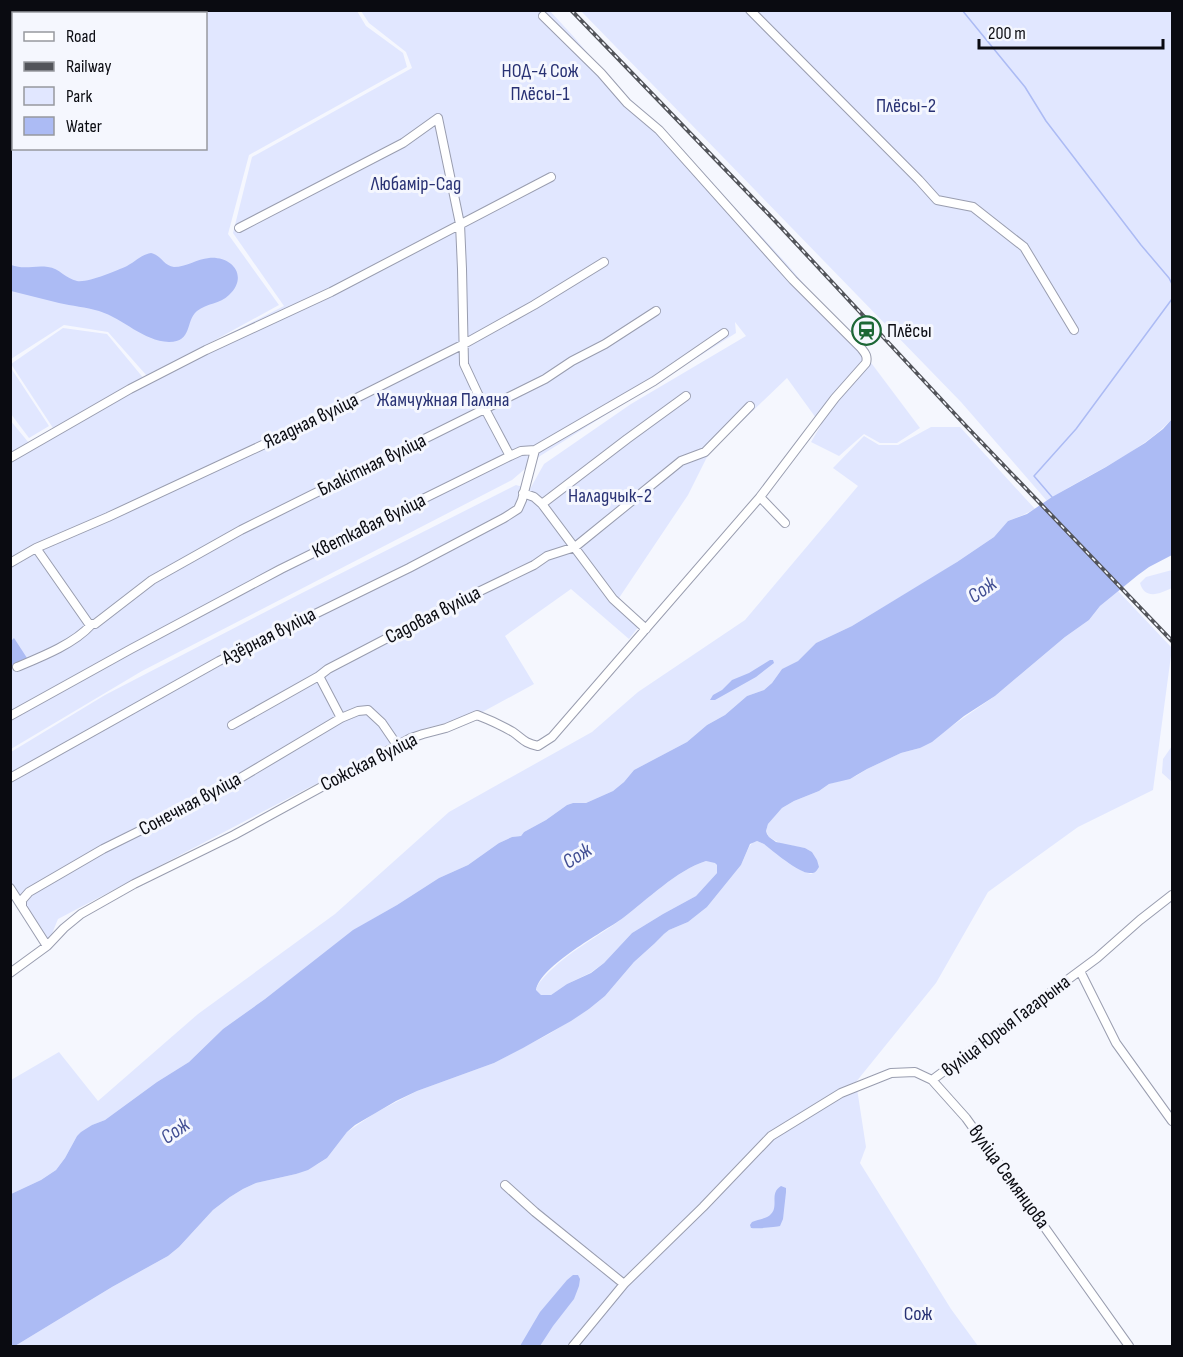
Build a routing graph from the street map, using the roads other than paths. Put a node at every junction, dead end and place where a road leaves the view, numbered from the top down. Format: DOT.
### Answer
graph roads {
  1 [pos="750,10"];
  2 [pos="543,16"];
  3 [pos="551,177"];
  4 [pos="460,224"];
  5 [pos="239,228"];
  6 [pos="604,262"];
  7 [pos="656,311"];
  8 [pos="1074,330"];
  9 [pos="724,333"];
  10 [pos="464,344"];
  11 [pos="686,396"];
  12 [pos="750,406"];
  13 [pos="485,409"];
  14 [pos="535,450"];
  15 [pos="510,456"];
  16 [pos="10,458"];
  17 [pos="524,493"];
  18 [pos="760,497"];
  19 [pos="543,504"];
  20 [pos="785,523"];
  21 [pos="36,548"];
  22 [pos="575,548"];
  23 [pos="10,563"];
  24 [pos="91,625"];
  25 [pos="646,629"];
  26 [pos="17,668"];
  27 [pos="319,676"];
  28 [pos="10,716"];
  29 [pos="341,718"];
  30 [pos="232,725"];
  31 [pos="397,745"];
  32 [pos="10,778"];
  33 [pos="10,888"];
  34 [pos="1173,895"];
  35 [pos="22,906"];
  36 [pos="47,946"];
  37 [pos="1080,971"];
  38 [pos="10,973"];
  39 [pos="932,1080"];
  40 [pos="1173,1120"];
  41 [pos="505,1185"];
  42 [pos="624,1284"];
  43 [pos="573,1347"];
  44 [pos="1129,1347"];
  1 -- 8 [label="street"];
  2 -- 18 [label="street, Сожская вуліца"];
  3 -- 4 [label="street"];
  4 -- 5 [label="street"];
  4 -- 10 [label="street"];
  4 -- 16 [label="street"];
  6 -- 10 [label="street, Ягадная вуліца"];
  7 -- 13 [label="street, Блакітная вуліца"];
  9 -- 14 [label="street, Кветкавая вуліца"];
  10 -- 13 [label="street"];
  10 -- 21 [label="street, Ягадная вуліца"];
  11 -- 19 [label="street"];
  12 -- 22 [label="street"];
  13 -- 15 [label="street"];
  13 -- 24 [label="street, Блакітная вуліца"];
  14 -- 15 [label="street, Кветкавая вуліца"];
  14 -- 17 [label="street"];
  15 -- 28 [label="street, Кветкавая вуліца"];
  17 -- 19 [label="street"];
  17 -- 32 [label="street, Азёрная вуліца"];
  18 -- 20 [label="street"];
  18 -- 25 [label="street, Сожская вуліца"];
  19 -- 22 [label="street"];
  21 -- 23 [label="street, Ягадная вуліца"];
  21 -- 24 [label="street"];
  22 -- 25 [label="street"];
  22 -- 27 [label="street, Садовая вуліца"];
  24 -- 26 [label="street, Блакітная вуліца"];
  25 -- 31 [label="street, Сожская вуліца"];
  27 -- 29 [label="street"];
  27 -- 30 [label="street, Садовая вуліца"];
  29 -- 31 [label="street, Сонечная вуліца"];
  29 -- 35 [label="street, Сонечная вуліца"];
  31 -- 36 [label="street, Сожская вуліца"];
  33 -- 35 [label="street"];
  34 -- 37 [label="street, вуліца Юрыя Гагарына"];
  35 -- 36 [label="street"];
  36 -- 38 [label="street, Сожская вуліца"];
  37 -- 39 [label="street, вуліца Юрыя Гагарына"];
  37 -- 40 [label="street, вуліца Юрыя Гагарына"];
  39 -- 42 [label="street"];
  39 -- 44 [label="street, вуліца Семянцова"];
  41 -- 42 [label="street"];
  42 -- 43 [label="street"];
}
